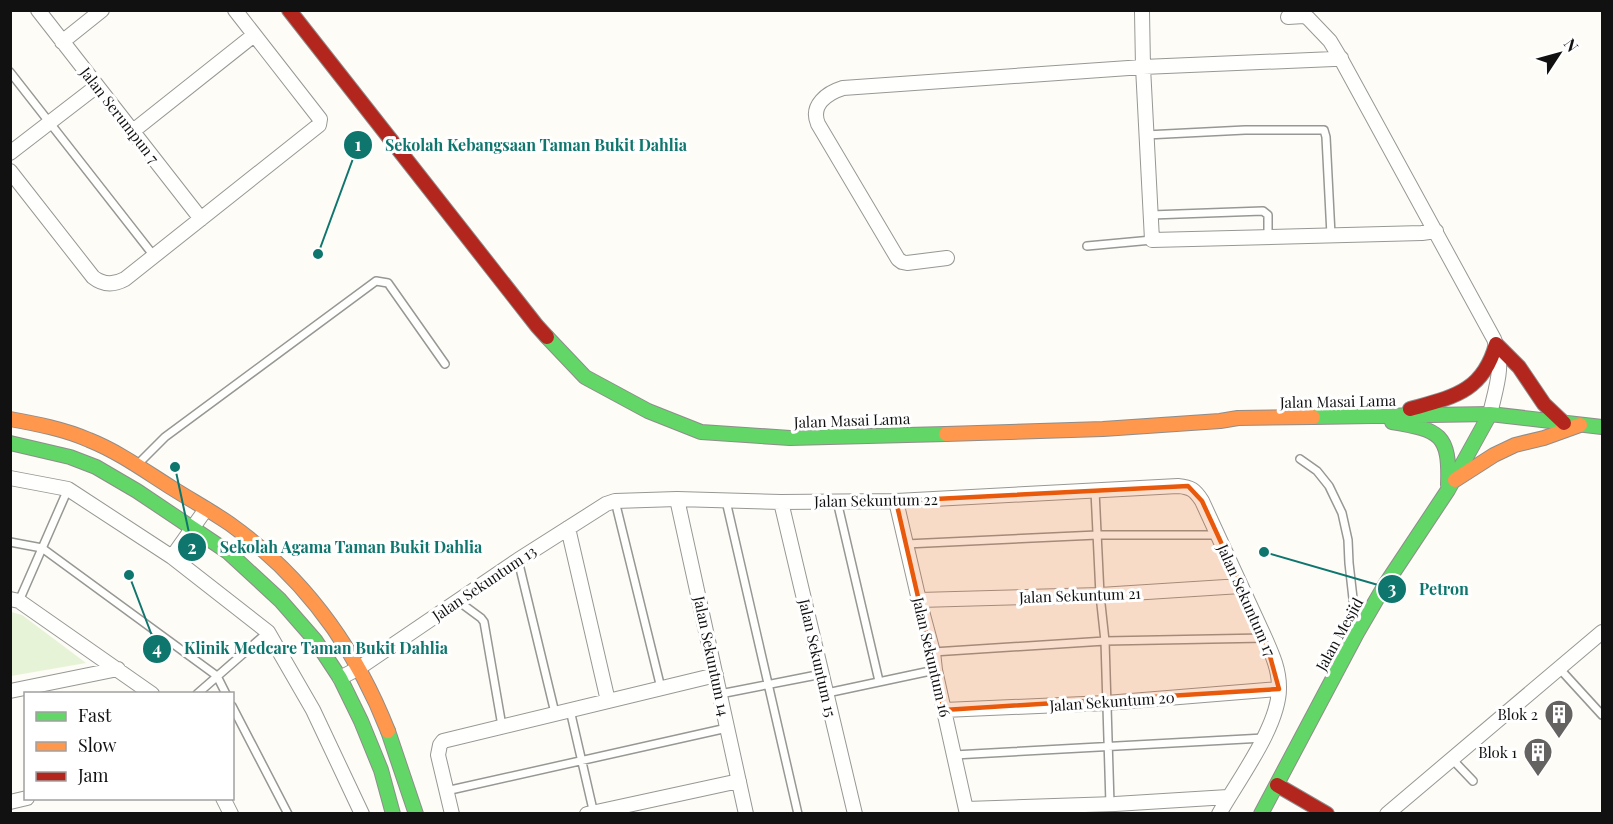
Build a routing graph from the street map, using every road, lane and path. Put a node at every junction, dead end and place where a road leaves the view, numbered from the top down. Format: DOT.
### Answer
graph roads {
  1 [pos="38,10"];
  2 [pos="102,10"];
  3 [pos="235,10"];
  4 [pos="289,10"];
  5 [pos="1142,12"];
  6 [pos="1288,17"];
  7 [pos="254,34"];
  8 [pos="62,42"];
  9 [pos="1341,58"];
  10 [pos="1143,67"];
  11 [pos="10,72"];
  12 [pos="97,86"];
  13 [pos="50,123"];
  14 [pos="133,131"];
  15 [pos="1146,135"];
  16 [pos="10,153"];
  17 [pos="10,171"];
  18 [pos="1151,214"];
  19 [pos="201,219"];
  20 [pos="1436,231"];
  21 [pos="1331,235"];
  22 [pos="1268,237"];
  23 [pos="1152,240"];
  24 [pos="1087,246"];
  25 [pos="154,256"];
  26 [pos="947,258"];
  27 [pos="1496,344"];
  28 [pos="445,364"];
  29 [pos="1490,414"];
  30 [pos="1361,417"];
  31 [pos="1387,417"];
  32 [pos="10,419"];
  33 [pos="1564,423"];
  34 [pos="1580,425"];
  35 [pos="1602,427"];
  36 [pos="10,443"];
  37 [pos="1300,459"];
  38 [pos="136,466"];
  39 [pos="10,478"];
  40 [pos="1451,485"];
  41 [pos="1191,488"];
  42 [pos="68,489"];
  43 [pos="1095,491"];
  44 [pos="677,499"];
  45 [pos="615,501"];
  46 [pos="726,501"];
  47 [pos="837,501"];
  48 [pos="896,501"];
  49 [pos="781,502"];
  50 [pos="206,509"];
  51 [pos="193,527"];
  52 [pos="568,528"];
  53 [pos="1097,535"];
  54 [pos="1218,535"];
  55 [pos="10,542"];
  56 [pos="906,544"];
  57 [pos="42,548"];
  58 [pos="172,557"];
  59 [pos="518,560"];
  60 [pos="1241,586"];
  61 [pos="1100,595"];
  62 [pos="15,600"];
  63 [pos="919,600"];
  64 [pos="458,601"];
  65 [pos="268,632"];
  66 [pos="1602,632"];
  67 [pos="1357,633"];
  68 [pos="1265,638"];
  69 [pos="1105,641"];
  70 [pos="933,652"];
  71 [pos="359,668"];
  72 [pos="1559,668"];
  73 [pos="118,669"];
  74 [pos="934,670"];
  75 [pos="822,674"];
  76 [pos="716,675"];
  77 [pos="217,676"];
  78 [pos="340,678"];
  79 [pos="879,681"];
  80 [pos="768,684"];
  81 [pos="661,688"];
  82 [pos="1280,689"];
  83 [pos="10,691"];
  84 [pos="151,692"];
  85 [pos="198,692"];
  86 [pos="225,692"];
  87 [pos="826,693"];
  88 [pos="720,694"];
  89 [pos="608,701"];
  90 [pos="1106,702"];
  91 [pos="234,710"];
  92 [pos="570,710"];
  93 [pos="944,710"];
  94 [pos="555,713"];
  95 [pos="1602,715"];
  96 [pos="502,726"];
  97 [pos="728,728"];
  98 [pos="1264,738"];
  99 [pos="1108,746"];
  100 [pos="954,755"];
  101 [pos="1452,759"];
  102 [pos="582,760"];
  103 [pos="739,781"];
  104 [pos="1473,781"];
  105 [pos="1277,785"];
  106 [pos="446,791"];
  107 [pos="1228,797"];
  108 [pos="1110,804"];
  109 [pos="967,811"];
  110 [pos="288,813"];
  111 [pos="362,813"];
  112 [pos="393,813"];
  113 [pos="416,813"];
  114 [pos="452,813"];
  115 [pos="592,813"];
  116 [pos="746,813"];
  117 [pos="798,813"];
  118 [pos="855,813"];
  119 [pos="1219,813"];
  120 [pos="1261,813"];
  121 [pos="1327,813"];
  122 [pos="1387,813"];
  1 -- 8 [label="street, Jalan Serumpun 7"];
  2 -- 8 [label="street"];
  3 -- 7 [label="street"];
  4 -- 30 [label="main road, Jalan Masai Lama"];
  5 -- 10 [label="street"];
  6 -- 9 [label="street"];
  7 -- 14 [label="street"];
  7 -- 19 [label="street"];
  8 -- 12 [label="street, Jalan Serumpun 7"];
  9 -- 10 [label="street"];
  9 -- 20 [label="street"];
  10 -- 15 [label="street"];
  10 -- 26 [label="street"];
  11 -- 13 [label="lane"];
  12 -- 13 [label="street"];
  12 -- 14 [label="street, Jalan Serumpun 7"];
  13 -- 16 [label="street"];
  13 -- 25 [label="lane"];
  14 -- 19 [label="street, Jalan Serumpun 7"];
  15 -- 18 [label="street"];
  15 -- 21 [label="lane"];
  17 -- 25 [label="street"];
  18 -- 22 [label="lane"];
  18 -- 23 [label="street"];
  19 -- 25 [label="street"];
  20 -- 21 [label="street"];
  20 -- 27 [label="street"];
  21 -- 22 [label="street"];
  22 -- 23 [label="street"];
  23 -- 24 [label="lane"];
  27 -- 29 [label="street"];
  27 -- 31 [label="main road"];
  27 -- 33 [label="main road"];
  28 -- 38 [label="lane"];
  29 -- 31 [label="main road, Jalan Masai Lama"];
  29 -- 33 [label="main road, Jalan Masai Lama"];
  29 -- 40 [label="main road, Jalan Mesjid"];
  30 -- 31 [label="main road, Jalan Masai Lama"];
  30 -- 40 [label="main road"];
  32 -- 38 [label="main road"];
  33 -- 34 [label="main road, Jalan Masai Lama"];
  34 -- 35 [label="main road, Jalan Masai Lama"];
  34 -- 40 [label="main road"];
  36 -- 51 [label="main road"];
  37 -- 67 [label="lane"];
  38 -- 50 [label="main road"];
  39 -- 42 [label="street"];
  40 -- 67 [label="main road, Jalan Mesjid"];
  41 -- 43 [label="street, Jalan Sekuntum 22"];
  41 -- 54 [label="street, Jalan Sekuntum 17"];
  42 -- 57 [label="lane"];
  42 -- 58 [label="street"];
  43 -- 48 [label="street, Jalan Sekuntum 22"];
  43 -- 53 [label="lane"];
  44 -- 45 [label="street, Jalan Sekuntum 22"];
  44 -- 46 [label="street, Jalan Sekuntum 22"];
  44 -- 76 [label="street, Jalan Sekuntum 14"];
  45 -- 52 [label="street, Jalan Sekuntum 22"];
  45 -- 81 [label="lane"];
  46 -- 49 [label="street, Jalan Sekuntum 22"];
  46 -- 80 [label="lane"];
  47 -- 48 [label="street, Jalan Sekuntum 22"];
  47 -- 49 [label="street, Jalan Sekuntum 22"];
  47 -- 79 [label="lane"];
  48 -- 56 [label="street, Jalan Sekuntum 16"];
  49 -- 75 [label="street, Jalan Sekuntum 15"];
  50 -- 51 [label="street"];
  50 -- 71 [label="main road"];
  51 -- 58 [label="street"];
  51 -- 78 [label="main road"];
  52 -- 59 [label="street, Jalan Sekuntum 13"];
  52 -- 89 [label="street"];
  53 -- 54 [label="lane"];
  53 -- 56 [label="lane"];
  53 -- 61 [label="lane"];
  54 -- 60 [label="street, Jalan Sekuntum 17"];
  55 -- 57 [label="lane"];
  56 -- 63 [label="street, Jalan Sekuntum 16"];
  57 -- 62 [label="lane"];
  57 -- 77 [label="lane"];
  58 -- 65 [label="street"];
  59 -- 64 [label="street, Jalan Sekuntum 13"];
  59 -- 94 [label="lane"];
  60 -- 61 [label="street, Jalan Sekuntum 21"];
  60 -- 68 [label="street, Jalan Sekuntum 17"];
  61 -- 63 [label="street, Jalan Sekuntum 21"];
  61 -- 69 [label="lane"];
  62 -- 73 [label="street"];
  63 -- 70 [label="street, Jalan Sekuntum 16"];
  64 -- 71 [label="street, Jalan Sekuntum 13"];
  64 -- 96 [label="lane"];
  65 -- 77 [label="lane"];
  65 -- 111 [label="street"];
  66 -- 72 [label="street"];
  67 -- 105 [label="main road, Jalan Mesjid"];
  68 -- 69 [label="lane"];
  68 -- 82 [label="street, Jalan Sekuntum 17"];
  69 -- 70 [label="lane"];
  69 -- 90 [label="lane"];
  70 -- 74 [label="street, Jalan Sekuntum 16"];
  71 -- 78 [label="street, Jalan Sekuntum 13"];
  71 -- 113 [label="main road"];
  72 -- 95 [label="lane"];
  72 -- 101 [label="street"];
  73 -- 83 [label="street"];
  73 -- 84 [label="street"];
  74 -- 79 [label="lane"];
  74 -- 93 [label="street, Jalan Sekuntum 16"];
  75 -- 80 [label="lane"];
  75 -- 87 [label="street, Jalan Sekuntum 15"];
  76 -- 81 [label="street"];
  76 -- 88 [label="street, Jalan Sekuntum 14"];
  77 -- 85 [label="lane"];
  77 -- 86 [label="lane"];
  78 -- 112 [label="main road"];
  79 -- 87 [label="lane"];
  80 -- 88 [label="lane"];
  80 -- 117 [label="lane"];
  81 -- 89 [label="street"];
  82 -- 90 [label="street, Jalan Sekuntum 20"];
  82 -- 98 [label="street, Jalan Sekuntum 17"];
  87 -- 118 [label="street, Jalan Sekuntum 15"];
  88 -- 97 [label="street, Jalan Sekuntum 14"];
  89 -- 92 [label="street"];
  90 -- 93 [label="street, Jalan Sekuntum 20"];
  90 -- 99 [label="lane"];
  91 -- 110 [label="lane"];
  92 -- 94 [label="street"];
  92 -- 102 [label="lane"];
  93 -- 100 [label="street, Jalan Sekuntum 16"];
  94 -- 96 [label="street"];
  96 -- 106 [label="street"];
  97 -- 102 [label="lane"];
  97 -- 103 [label="street, Jalan Sekuntum 14"];
  98 -- 99 [label="lane"];
  98 -- 107 [label="street, Jalan Sekuntum 17"];
  99 -- 100 [label="lane"];
  99 -- 108 [label="lane"];
  100 -- 109 [label="street, Jalan Sekuntum 16"];
  101 -- 104 [label="lane"];
  101 -- 122 [label="street"];
  102 -- 106 [label="lane"];
  102 -- 115 [label="lane"];
  103 -- 115 [label="street"];
  103 -- 116 [label="street, Jalan Sekuntum 14"];
  105 -- 120 [label="main road, Jalan Mesjid"];
  105 -- 121 [label="main road"];
  106 -- 114 [label="street"];
  107 -- 108 [label="street"];
  107 -- 119 [label="street, Jalan Sekuntum 17"];
  108 -- 109 [label="street"];
}
